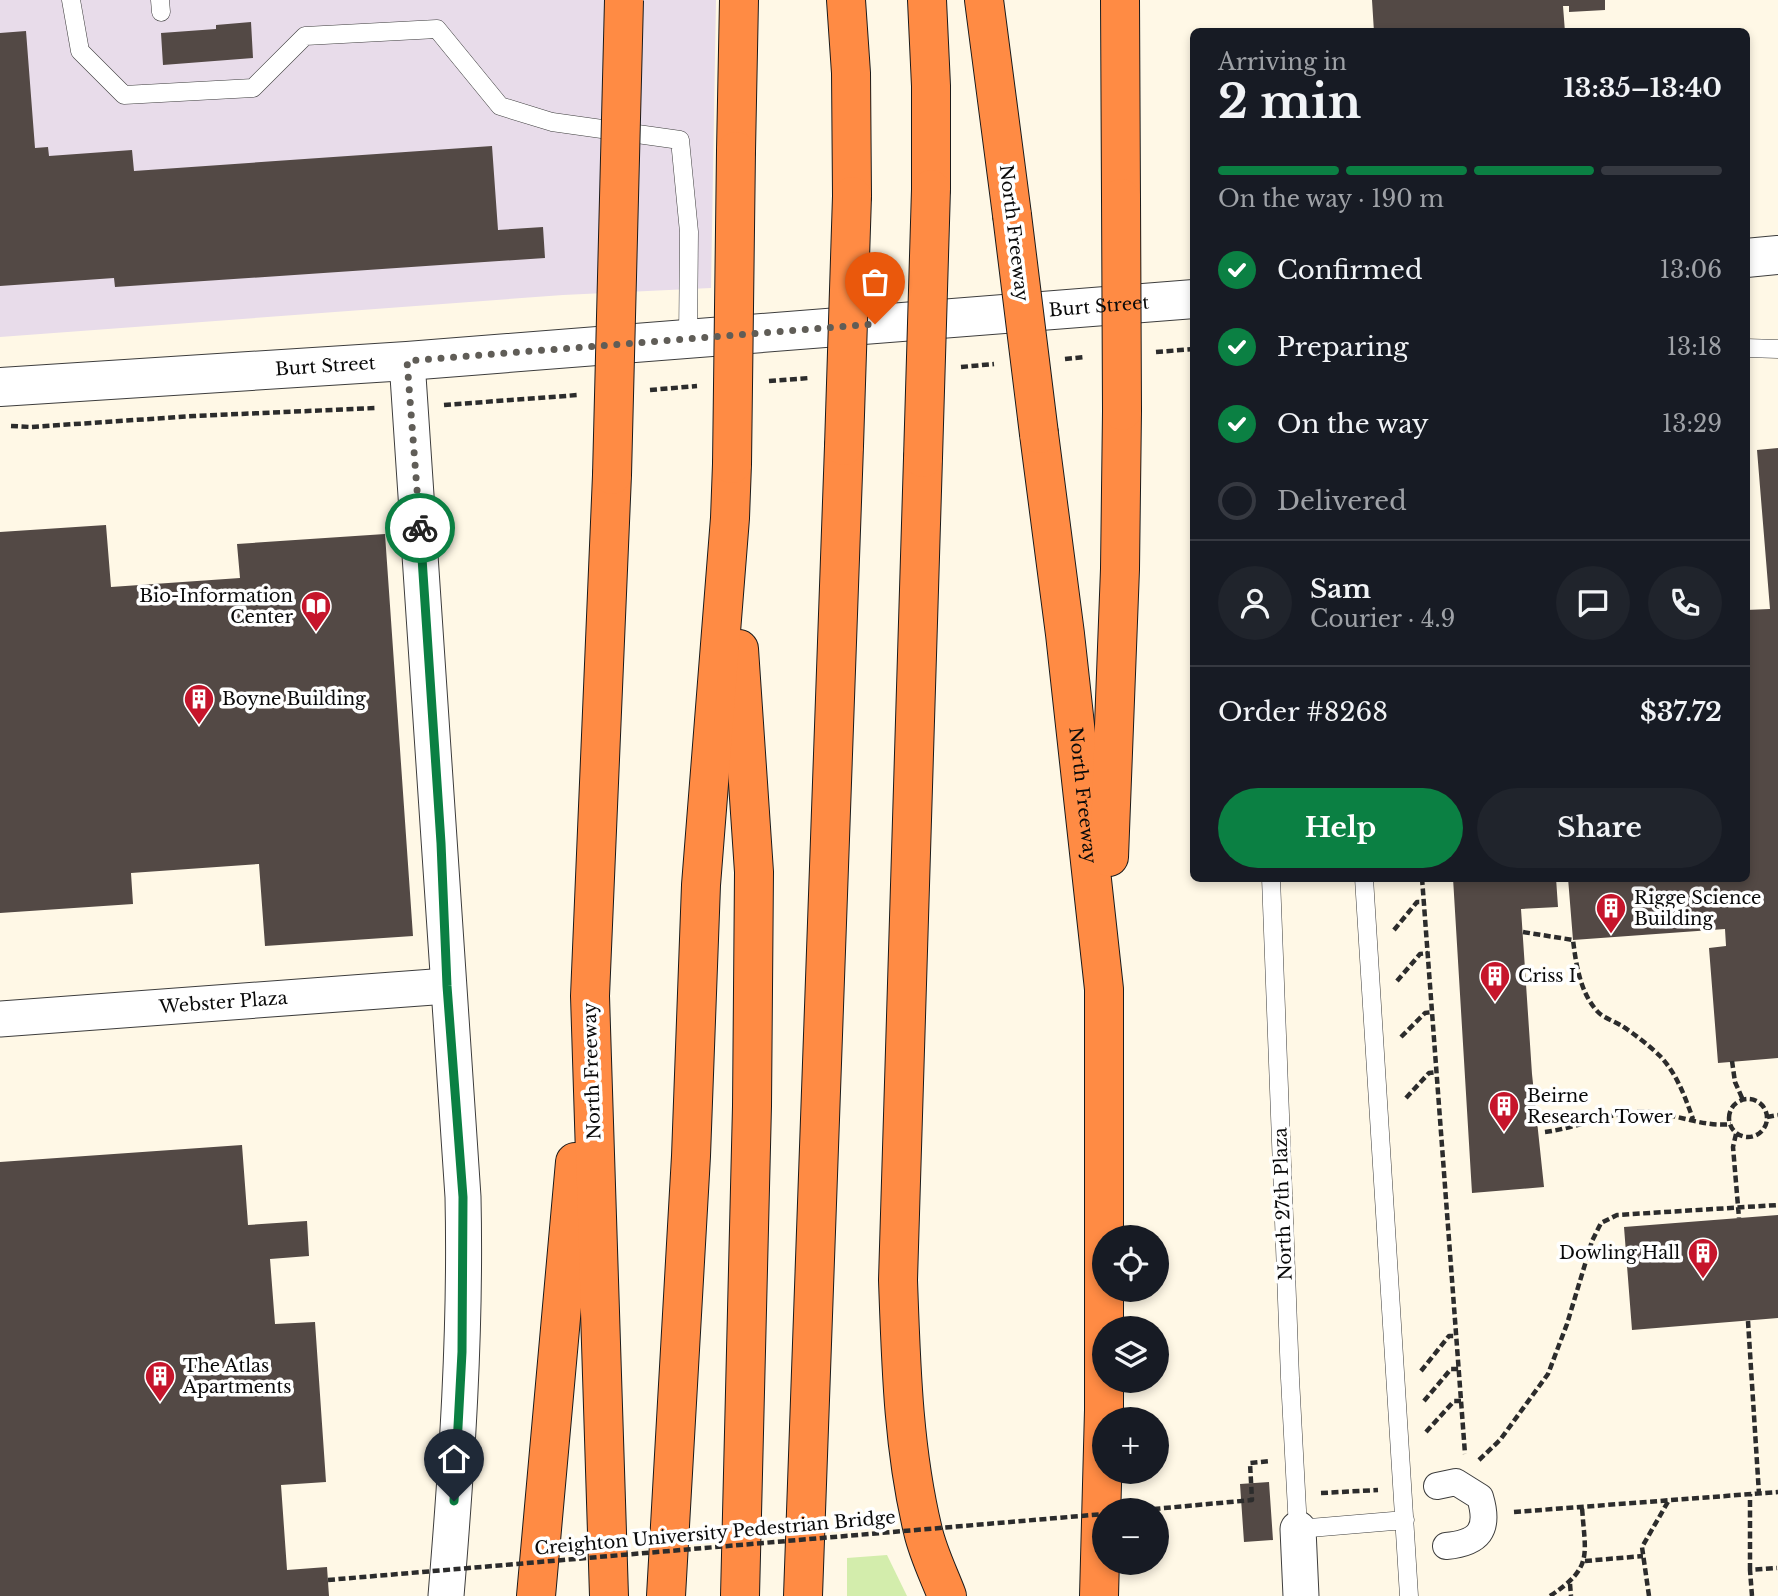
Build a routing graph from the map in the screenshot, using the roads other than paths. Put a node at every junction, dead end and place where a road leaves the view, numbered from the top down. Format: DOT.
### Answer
graph roads {
  1 [pos="71,0"];
  2 [pos="624,0"];
  3 [pos="739,0"];
  4 [pos="846,0"];
  5 [pos="927,0"];
  6 [pos="985,0"];
  7 [pos="1121,0"];
  8 [pos="1778,256"];
  9 [pos="1750,258"];
  10 [pos="1190,299"];
  11 [pos="688,339"];
  12 [pos="1750,348"];
  13 [pos="1778,349"];
  14 [pos="407,361"];
  15 [pos="0,387"];
  16 [pos="730,518"];
  17 [pos="1270,882"];
  18 [pos="1363,882"];
  19 [pos="447,986"];
  20 [pos="1104,989"];
  21 [pos="590,996"];
  22 [pos="0,1019"];
  23 [pos="1453,1480"];
  24 [pos="1405,1520"];
  25 [pos="1298,1529"];
  26 [pos="1446,1546"];
  27 [pos="446,1596"];
  28 [pos="536,1596"];
  29 [pos="609,1596"];
  30 [pos="666,1596"];
  31 [pos="740,1596"];
  32 [pos="803,1596"];
  33 [pos="947,1596"];
  34 [pos="1099,1596"];
  35 [pos="1301,1596"];
  36 [pos="1409,1596"];
  1 -- 11 [label="lane"];
  2 -- 21 [label="highway, North Freeway, bridge"];
  3 -- 16 [label="highway, bridge"];
  4 -- 32 [label="highway, bridge"];
  5 -- 33 [label="highway, bridge"];
  6 -- 20 [label="highway, North Freeway, bridge"];
  7 -- 20 [label="highway, bridge"];
  8 -- 9 [label="street"];
  10 -- 11 [label="street, Burt Street"];
  11 -- 14 [label="street, Burt Street"];
  12 -- 13 [label="lane"];
  14 -- 15 [label="street, Burt Street"];
  14 -- 19 [label="street"];
  16 -- 30 [label="highway"];
  16 -- 31 [label="highway"];
  17 -- 25 [label="lane, North 27th Plaza"];
  18 -- 24 [label="lane"];
  19 -- 22 [label="street, Webster Plaza"];
  19 -- 27 [label="street"];
  20 -- 34 [label="highway, North Freeway"];
  21 -- 28 [label="highway"];
  21 -- 29 [label="highway, North Freeway"];
  23 -- 26 [label="street"];
  24 -- 25 [label="lane"];
  24 -- 36 [label="lane"];
  25 -- 35 [label="street"];
}
